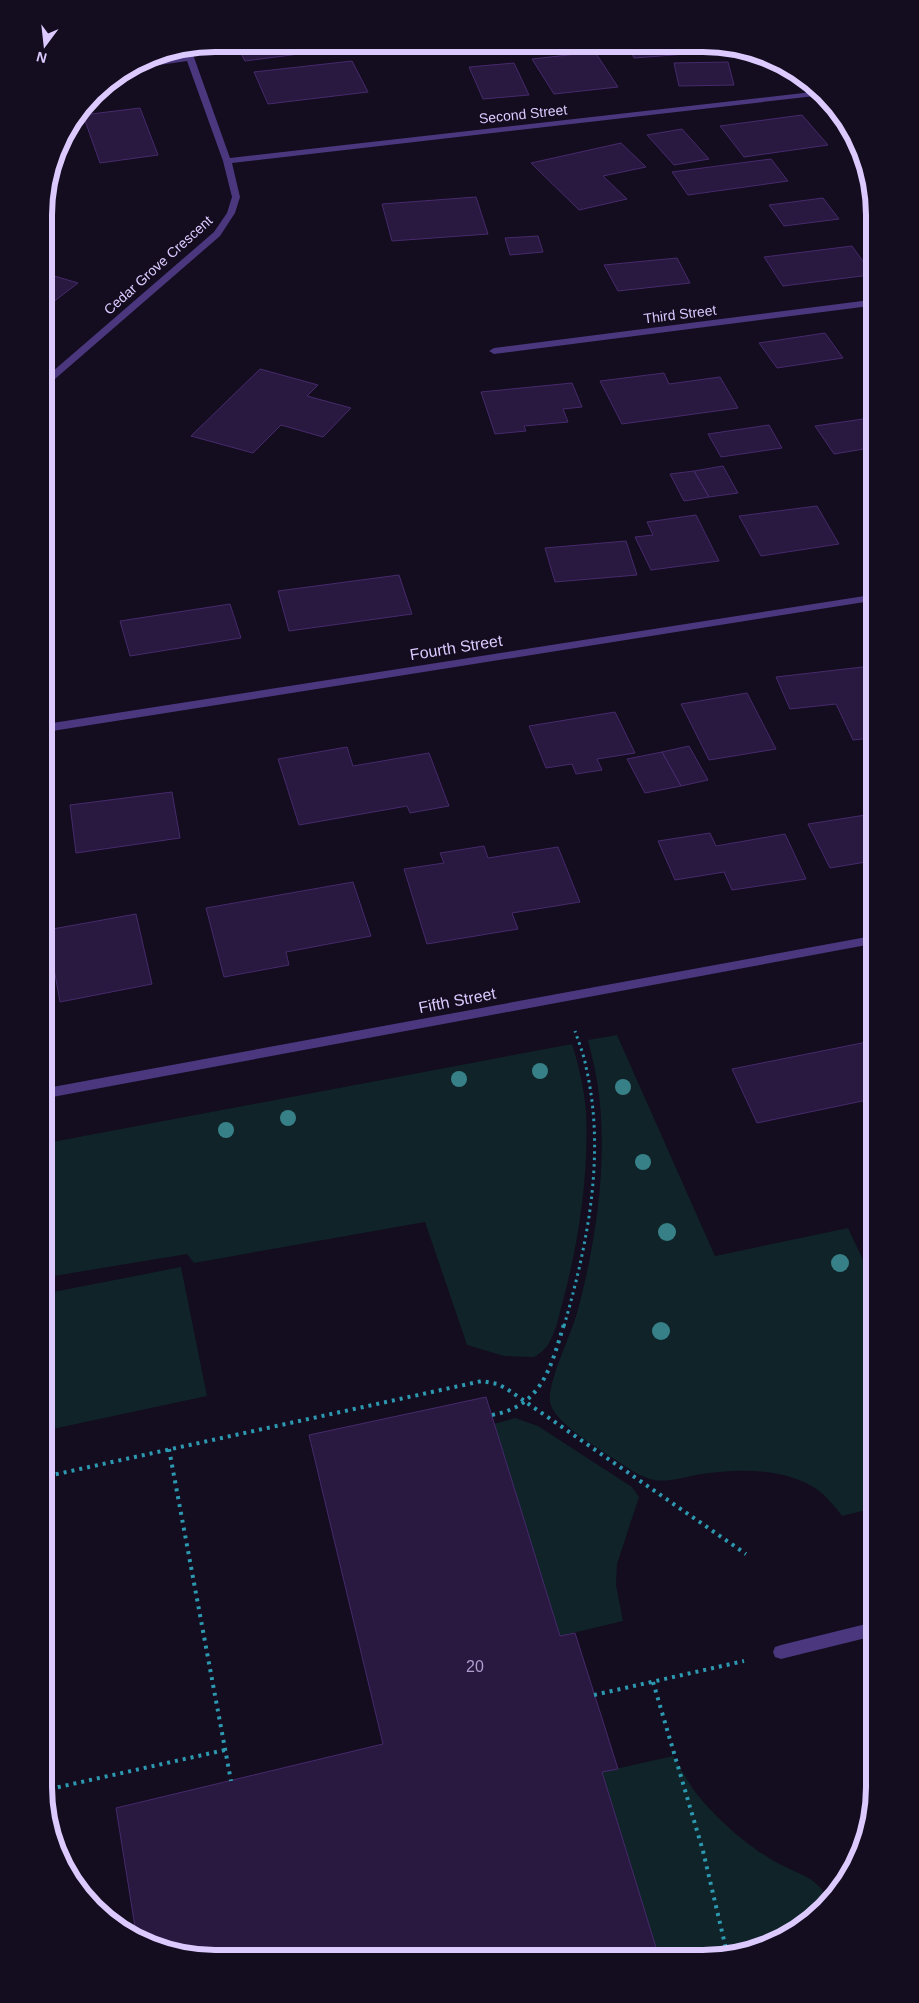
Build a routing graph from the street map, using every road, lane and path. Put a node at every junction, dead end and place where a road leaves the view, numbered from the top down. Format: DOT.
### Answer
graph roads {
  1 [pos="189,55"];
  2 [pos="190,58"];
  3 [pos="159,63"];
  4 [pos="812,94"];
  5 [pos="227,160"];
  6 [pos="866,304"];
  7 [pos="494,351"];
  8 [pos="53,376"];
  9 [pos="866,599"];
  10 [pos="53,727"];
  11 [pos="866,941"];
  12 [pos="562,997"];
  13 [pos="52,1092"];
  14 [pos="526,1402"];
  15 [pos="492,1415"];
  16 [pos="169,1449"];
  17 [pos="52,1475"];
  18 [pos="746,1554"];
  19 [pos="866,1631"];
  20 [pos="781,1652"];
  21 [pos="653,1682"];
  22 [pos="594,1696"];
  23 [pos="225,1750"];
  24 [pos="231,1781"];
  25 [pos="52,1789"];
  26 [pos="726,1949"];
  1 -- 2 [label="street, Cedar Grove Crescent"];
  2 -- 3 [label="street"];
  2 -- 5 [label="street, Cedar Grove Crescent"];
  4 -- 5 [label="street, Second Street"];
  5 -- 8 [label="street, Cedar Grove Crescent"];
  6 -- 7 [label="street, Third Street"];
  9 -- 10 [label="street, Fourth Street"];
  11 -- 12 [label="street, Fifth Street"];
  12 -- 13 [label="street, Fifth Street"];
  12 -- 14 [label="path"];
  14 -- 15 [label="path"];
  14 -- 16 [label="path"];
  14 -- 18 [label="path"];
  16 -- 17 [label="path"];
  16 -- 23 [label="path"];
  19 -- 20 [label="street"];
  20 -- 21 [label="path"];
  21 -- 22 [label="path"];
  21 -- 26 [label="path"];
  23 -- 24 [label="path"];
  23 -- 25 [label="path"];
}
